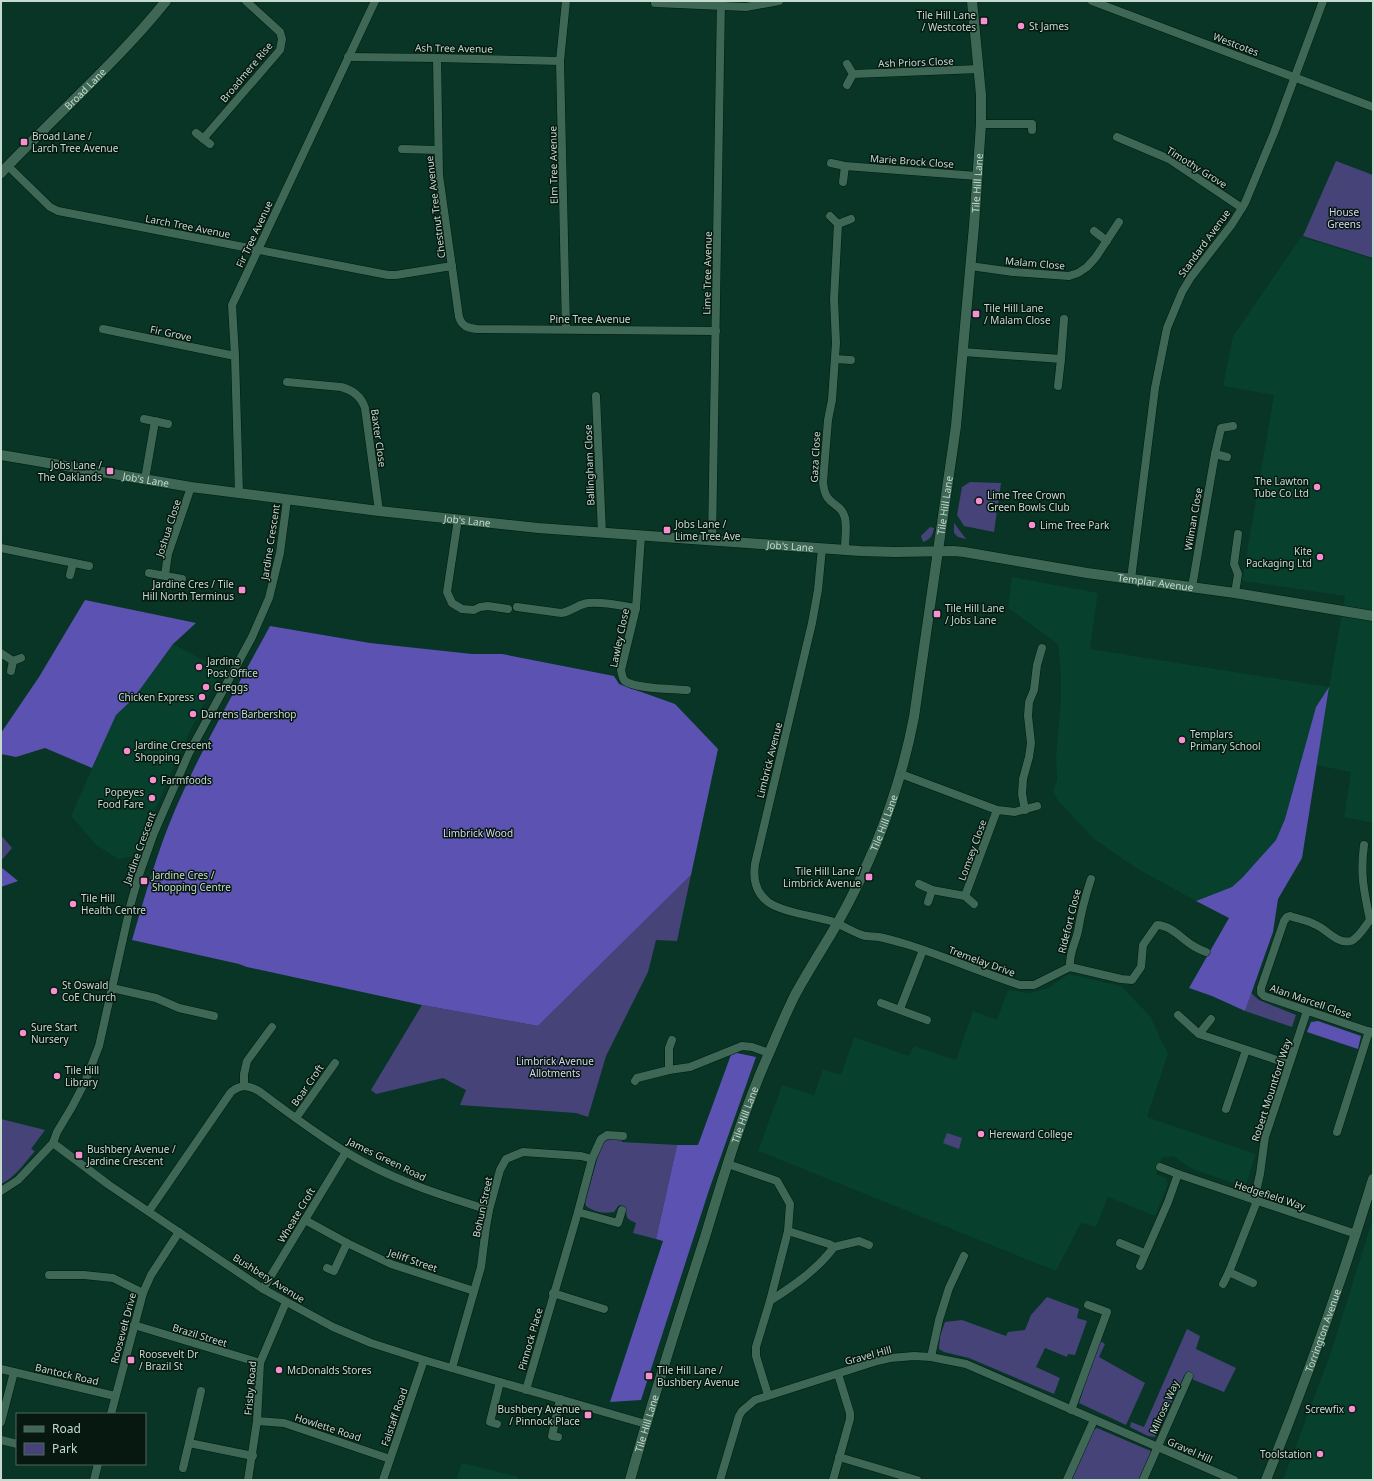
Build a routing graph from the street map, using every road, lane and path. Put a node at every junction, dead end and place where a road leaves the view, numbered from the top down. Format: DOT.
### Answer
graph roads {
  1 [pos="166,1"];
  2 [pos="246,1"];
  3 [pos="375,1"];
  4 [pos="566,1"];
  5 [pos="778,1"];
  6 [pos="972,1"];
  7 [pos="1092,1"];
  8 [pos="1323,1"];
  9 [pos="655,2"];
  10 [pos="721,4"];
  11 [pos="348,57"];
  12 [pos="438,58"];
  13 [pos="560,61"];
  14 [pos="847,64"];
  15 [pos="979,69"];
  16 [pos="853,74"];
  17 [pos="1294,77"];
  18 [pos="847,85"];
  19 [pos="1373,107"];
  20 [pos="981,124"];
  21 [pos="1032,130"];
  22 [pos="196,133"];
  23 [pos="1117,136"];
  24 [pos="203,139"];
  25 [pos="210,144"];
  26 [pos="402,149"];
  27 [pos="438,150"];
  28 [pos="831,163"];
  29 [pos="845,166"];
  30 [pos="4,169"];
  31 [pos="977,176"];
  32 [pos="843,182"];
  33 [pos="1242,208"];
  34 [pos="830,216"];
  35 [pos="851,219"];
  36 [pos="1119,222"];
  37 [pos="838,224"];
  38 [pos="1094,231"];
  39 [pos="1107,241"];
  40 [pos="257,250"];
  41 [pos="452,266"];
  42 [pos="970,266"];
  43 [pos="1064,319"];
  44 [pos="465,327"];
  45 [pos="566,329"];
  46 [pos="103,330"];
  47 [pos="716,331"];
  48 [pos="963,352"];
  49 [pos="235,356"];
  50 [pos="835,359"];
  51 [pos="1061,359"];
  52 [pos="852,360"];
  53 [pos="287,382"];
  54 [pos="1058,386"];
  55 [pos="596,396"];
  56 [pos="144,419"];
  57 [pos="155,421"];
  58 [pos="168,424"];
  59 [pos="1233,426"];
  60 [pos="1215,454"];
  61 [pos="1,455"];
  62 [pos="1227,457"];
  63 [pos="145,479"];
  64 [pos="191,487"];
  65 [pos="239,493"];
  66 [pos="287,500"];
  67 [pos="379,511"];
  68 [pos="458,519"];
  69 [pos="602,533"];
  70 [pos="1238,534"];
  71 [pos="641,536"];
  72 [pos="712,540"];
  73 [pos="1,548"];
  74 [pos="822,548"];
  75 [pos="845,549"];
  76 [pos="938,552"];
  77 [pos="72,563"];
  78 [pos="89,566"];
  79 [pos="149,573"];
  80 [pos="70,575"];
  81 [pos="165,575"];
  82 [pos="182,579"];
  83 [pos="1131,579"];
  84 [pos="1192,587"];
  85 [pos="1235,593"];
  86 [pos="517,607"];
  87 [pos="636,608"];
  88 [pos="508,609"];
  89 [pos="1373,616"];
  90 [pos="1042,648"];
  91 [pos="1,653"];
  92 [pos="21,658"];
  93 [pos="13,661"];
  94 [pos="12,671"];
  95 [pos="687,690"];
  96 [pos="901,774"];
  97 [pos="1037,806"];
  98 [pos="997,810"];
  99 [pos="1024,810"];
  100 [pos="1364,845"];
  101 [pos="1091,879"];
  102 [pos="919,884"];
  103 [pos="932,890"];
  104 [pos="965,896"];
  105 [pos="928,902"];
  106 [pos="974,904"];
  107 [pos="1372,920"];
  108 [pos="837,923"];
  109 [pos="923,950"];
  110 [pos="1206,952"];
  111 [pos="1070,967"];
  112 [pos="112,988"];
  113 [pos="881,1003"];
  114 [pos="900,1009"];
  115 [pos="1307,1011"];
  116 [pos="1178,1015"];
  117 [pos="214,1016"];
  118 [pos="1211,1019"];
  119 [pos="928,1020"];
  120 [pos="272,1027"];
  121 [pos="1371,1032"];
  122 [pos="1199,1034"];
  123 [pos="672,1040"];
  124 [pos="1246,1050"];
  125 [pos="769,1053"];
  126 [pos="335,1063"];
  127 [pos="1289,1064"];
  128 [pos="669,1070"];
  129 [pos="635,1081"];
  130 [pos="244,1085"];
  131 [pos="1226,1110"];
  132 [pos="296,1118"];
  133 [pos="1337,1132"];
  134 [pos="623,1136"];
  135 [pos="53,1143"];
  136 [pos="346,1152"];
  137 [pos="592,1159"];
  138 [pos="728,1164"];
  139 [pos="1160,1167"];
  140 [pos="1178,1174"];
  141 [pos="1373,1179"];
  142 [pos="1,1191"];
  143 [pos="1256,1201"];
  144 [pos="489,1210"];
  145 [pos="622,1210"];
  146 [pos="149,1211"];
  147 [pos="578,1212"];
  148 [pos="305,1220"];
  149 [pos="788,1231"];
  150 [pos="179,1232"];
  151 [pos="1356,1234"];
  152 [pos="347,1243"];
  153 [pos="1120,1243"];
  154 [pos="869,1245"];
  155 [pos="834,1247"];
  156 [pos="1144,1253"];
  157 [pos="964,1256"];
  158 [pos="1140,1266"];
  159 [pos="327,1268"];
  160 [pos="1229,1272"];
  161 [pos="50,1275"];
  162 [pos="1253,1283"];
  163 [pos="1223,1284"];
  164 [pos="263,1289"];
  165 [pos="474,1291"];
  166 [pos="143,1293"];
  167 [pos="553,1293"];
  168 [pos="770,1301"];
  169 [pos="286,1302"];
  170 [pos="1088,1305"];
  171 [pos="604,1309"];
  172 [pos="134,1325"];
  173 [pos="931,1357"];
  174 [pos="424,1360"];
  175 [pos="260,1363"];
  176 [pos="452,1368"];
  177 [pos="1,1369"];
  178 [pos="14,1372"];
  179 [pos="838,1374"];
  180 [pos="1189,1376"];
  181 [pos="500,1382"];
  182 [pos="526,1390"];
  183 [pos="201,1391"];
  184 [pos="768,1395"];
  185 [pos="115,1396"];
  186 [pos="560,1399"];
  187 [pos="1071,1410"];
  188 [pos="110,1413"];
  189 [pos="1094,1420"];
  190 [pos="257,1421"];
  191 [pos="1,1422"];
  192 [pos="496,1424"];
  193 [pos="646,1424"];
  194 [pos="558,1437"];
  195 [pos="1,1440"];
  196 [pos="189,1443"];
  197 [pos="16,1444"];
  198 [pos="1158,1447"];
  199 [pos="253,1456"];
  200 [pos="839,1457"];
  201 [pos="390,1459"];
  202 [pos="98,1465"];
  203 [pos="183,1468"];
  204 [pos="94,1480"];
  205 [pos="248,1480"];
  206 [pos="383,1480"];
  207 [pos="630,1480"];
  208 [pos="720,1480"];
  209 [pos="833,1480"];
  210 [pos="917,1480"];
  211 [pos="1067,1480"];
  212 [pos="1143,1480"];
  213 [pos="1234,1480"];
  214 [pos="1266,1480"];
  1 -- 30 [label="street, Broad Lane"];
  2 -- 24 [label="street, Broadmere Rise"];
  3 -- 11 [label="street, Fir Tree Avenue"];
  4 -- 13 [label="street, Elm Tree Avenue"];
  5 -- 10 [label="street"];
  6 -- 15 [label="street, Tile Hill Lane"];
  7 -- 17 [label="street, Westcotes"];
  8 -- 17 [label="street, Standard Avenue"];
  9 -- 10 [label="street"];
  10 -- 47 [label="street, Lime Tree Avenue"];
  11 -- 12 [label="street, Ash Tree Avenue"];
  11 -- 40 [label="street, Fir Tree Avenue"];
  12 -- 13 [label="street, Ash Tree Avenue"];
  12 -- 27 [label="street, Chestnut Tree Avenue"];
  13 -- 45 [label="street, Elm Tree Avenue"];
  14 -- 16 [label="street"];
  15 -- 16 [label="street, Ash Priors Close"];
  15 -- 20 [label="street, Tile Hill Lane"];
  16 -- 18 [label="street"];
  17 -- 19 [label="street, Westcotes"];
  17 -- 33 [label="street, Standard Avenue"];
  20 -- 21 [label="street"];
  20 -- 31 [label="street, Tile Hill Lane"];
  22 -- 24 [label="street"];
  23 -- 33 [label="street, Timothy Grove"];
  24 -- 25 [label="street"];
  26 -- 27 [label="street"];
  27 -- 41 [label="street, Chestnut Tree Avenue"];
  28 -- 29 [label="street, Marie Brock Close"];
  29 -- 31 [label="street, Marie Brock Close"];
  29 -- 32 [label="street"];
  30 -- 40 [label="street, Larch Tree Avenue"];
  31 -- 42 [label="street, Tile Hill Lane"];
  33 -- 83 [label="street, Standard Avenue"];
  34 -- 37 [label="street"];
  35 -- 37 [label="street"];
  36 -- 39 [label="street, Malam Close"];
  37 -- 50 [label="street, Gaza Close"];
  38 -- 39 [label="street"];
  39 -- 42 [label="street, Malam Close"];
  40 -- 41 [label="street, Larch Tree Avenue"];
  40 -- 49 [label="street, Fir Tree Avenue"];
  41 -- 44 [label="street, Chestnut Tree Avenue"];
  42 -- 48 [label="street, Tile Hill Lane"];
  43 -- 51 [label="street"];
  44 -- 45 [label="street, Pine Tree Avenue"];
  45 -- 47 [label="street, Pine Tree Avenue"];
  46 -- 49 [label="street, Fir Grove"];
  47 -- 72 [label="street, Lime Tree Avenue"];
  48 -- 51 [label="street"];
  48 -- 76 [label="street, Tile Hill Lane"];
  49 -- 65 [label="street, Fir Tree Avenue"];
  50 -- 52 [label="street"];
  50 -- 75 [label="street, Gaza Close"];
  51 -- 54 [label="street"];
  53 -- 67 [label="street, Baxter Close"];
  55 -- 69 [label="street, Ballingham Close"];
  56 -- 57 [label="street"];
  57 -- 58 [label="street"];
  57 -- 63 [label="street"];
  59 -- 60 [label="street, Wilman Close"];
  60 -- 62 [label="street"];
  60 -- 84 [label="street, Wilman Close"];
  61 -- 63 [label="street, Job's Lane"];
  63 -- 64 [label="street, Job's Lane"];
  64 -- 65 [label="street, Job's Lane"];
  64 -- 81 [label="street, Joshua Close"];
  65 -- 66 [label="street, Job's Lane"];
  66 -- 67 [label="street, Job's Lane"];
  66 -- 112 [label="street, Jardine Crescent"];
  67 -- 68 [label="street, Job's Lane"];
  68 -- 69 [label="street, Job's Lane"];
  68 -- 88 [label="street"];
  69 -- 71 [label="street, Job's Lane"];
  70 -- 85 [label="street"];
  71 -- 72 [label="street, Job's Lane"];
  71 -- 87 [label="street, Lawley Close"];
  72 -- 74 [label="street, Job's Lane"];
  73 -- 77 [label="street"];
  74 -- 75 [label="street, Job's Lane"];
  74 -- 108 [label="street, Limbrick Avenue"];
  75 -- 76 [label="street, Job's Lane"];
  76 -- 83 [label="street, Templar Avenue"];
  76 -- 96 [label="street, Tile Hill Lane"];
  77 -- 78 [label="street"];
  77 -- 80 [label="street"];
  79 -- 81 [label="street"];
  81 -- 82 [label="street"];
  83 -- 84 [label="street, Templar Avenue"];
  84 -- 85 [label="street, Templar Avenue"];
  85 -- 89 [label="street, Templar Avenue"];
  86 -- 87 [label="street"];
  87 -- 95 [label="street, Lawley Close"];
  90 -- 99 [label="street"];
  91 -- 93 [label="street"];
  92 -- 93 [label="street"];
  93 -- 94 [label="street"];
  96 -- 98 [label="street"];
  96 -- 108 [label="street, Tile Hill Lane"];
  97 -- 99 [label="street"];
  98 -- 99 [label="street"];
  98 -- 104 [label="street, Lomsey Close"];
  100 -- 107 [label="street"];
  101 -- 111 [label="street, Ridefort Close"];
  102 -- 103 [label="street, Lomsey Close"];
  103 -- 104 [label="street, Lomsey Close"];
  103 -- 105 [label="street"];
  104 -- 106 [label="street, Lomsey Close"];
  107 -- 115 [label="street, Alan Marcell Close"];
  108 -- 109 [label="street, Tremelay Drive"];
  108 -- 125 [label="street, Tile Hill Lane"];
  109 -- 111 [label="street, Tremelay Drive"];
  109 -- 114 [label="street"];
  110 -- 111 [label="street"];
  112 -- 117 [label="street"];
  112 -- 135 [label="street, Jardine Crescent"];
  113 -- 114 [label="street"];
  114 -- 119 [label="street"];
  115 -- 121 [label="street, Alan Marcell Close"];
  115 -- 127 [label="street, Robert Mountford Way"];
  116 -- 122 [label="street"];
  118 -- 122 [label="street"];
  120 -- 130 [label="street"];
  121 -- 133 [label="street, Alan Marcell Close"];
  122 -- 124 [label="street"];
  123 -- 128 [label="street"];
  124 -- 127 [label="street"];
  124 -- 131 [label="street"];
  125 -- 128 [label="street"];
  125 -- 138 [label="street, Tile Hill Lane"];
  126 -- 132 [label="street, Boar Croft"];
  127 -- 143 [label="street, Robert Mountford Way"];
  128 -- 129 [label="street"];
  130 -- 132 [label="street, James Green Road"];
  130 -- 146 [label="street"];
  132 -- 136 [label="street, James Green Road"];
  134 -- 137 [label="street, Pinnock Place"];
  135 -- 142 [label="street, Jardine Crescent"];
  135 -- 146 [label="street, Bushbery Avenue"];
  136 -- 144 [label="street, James Green Road"];
  136 -- 148 [label="street, Wheate Croft"];
  137 -- 144 [label="street, Bohun Street"];
  137 -- 147 [label="street, Pinnock Place"];
  138 -- 149 [label="street"];
  138 -- 193 [label="street, Tile Hill Lane"];
  139 -- 140 [label="street, Hedgefield Way"];
  140 -- 143 [label="street, Hedgefield Way"];
  140 -- 156 [label="street"];
  141 -- 151 [label="street, Torrington Avenue"];
  143 -- 151 [label="street, Hedgefield Way"];
  143 -- 160 [label="street, Robert Mountford Way"];
  144 -- 165 [label="street, Bohun Street"];
  145 -- 147 [label="street"];
  146 -- 150 [label="street, Bushbery Avenue"];
  147 -- 167 [label="street, Pinnock Place"];
  148 -- 152 [label="street, Jeliff Street"];
  148 -- 164 [label="street, Wheate Croft"];
  149 -- 155 [label="street"];
  149 -- 168 [label="street"];
  150 -- 164 [label="street, Bushbery Avenue"];
  150 -- 166 [label="street, Roosevelt Drive"];
  151 -- 214 [label="street, Torrington Avenue"];
  152 -- 159 [label="street"];
  152 -- 165 [label="street, Jeliff Street"];
  153 -- 156 [label="street"];
  154 -- 155 [label="street"];
  155 -- 168 [label="street"];
  156 -- 158 [label="street"];
  157 -- 173 [label="street"];
  160 -- 162 [label="street"];
  160 -- 163 [label="street, Robert Mountford Way"];
  161 -- 166 [label="street"];
  164 -- 169 [label="street, Bushbery Avenue"];
  165 -- 176 [label="street, Bohun Street"];
  166 -- 172 [label="street, Roosevelt Drive"];
  167 -- 171 [label="street"];
  167 -- 182 [label="street, Pinnock Place"];
  168 -- 184 [label="street"];
  169 -- 174 [label="street, Bushbery Avenue"];
  169 -- 175 [label="street, Frisby Road"];
  170 -- 187 [label="street"];
  172 -- 175 [label="street, Brazil Street"];
  172 -- 185 [label="street, Roosevelt Drive"];
  173 -- 179 [label="street, Gravel Hill"];
  173 -- 187 [label="street, Gravel Hill"];
  174 -- 176 [label="street, Bushbery Avenue"];
  174 -- 201 [label="street, Falstaff Road"];
  175 -- 190 [label="street, Frisby Road"];
  176 -- 181 [label="street, Bushbery Avenue"];
  177 -- 178 [label="street, Bantock Road"];
  178 -- 185 [label="street, Bantock Road"];
  178 -- 191 [label="street"];
  179 -- 184 [label="street, Gravel Hill"];
  179 -- 200 [label="street"];
  180 -- 198 [label="street, Milrose Way"];
  181 -- 182 [label="street, Bushbery Avenue"];
  181 -- 192 [label="street"];
  182 -- 186 [label="street, Bushbery Avenue"];
  183 -- 196 [label="street"];
  184 -- 208 [label="street, Gravel Hill"];
  185 -- 188 [label="street, Roosevelt Drive"];
  186 -- 193 [label="street, Bushbery Avenue"];
  186 -- 194 [label="street"];
  187 -- 189 [label="street, Gravel Hill"];
  189 -- 198 [label="street, Gravel Hill"];
  189 -- 211 [label="street"];
  190 -- 199 [label="street, Frisby Road"];
  190 -- 201 [label="street, Howlette Road"];
  193 -- 207 [label="street, Tile Hill Lane"];
  195 -- 197 [label="street"];
  196 -- 199 [label="street"];
  196 -- 203 [label="street"];
  198 -- 212 [label="street, Milrose Way"];
  198 -- 213 [label="street, Gravel Hill"];
  199 -- 205 [label="street, Frisby Road"];
  200 -- 209 [label="street"];
  200 -- 210 [label="street"];
  201 -- 206 [label="street, Falstaff Road"];
  202 -- 204 [label="street"];
}
